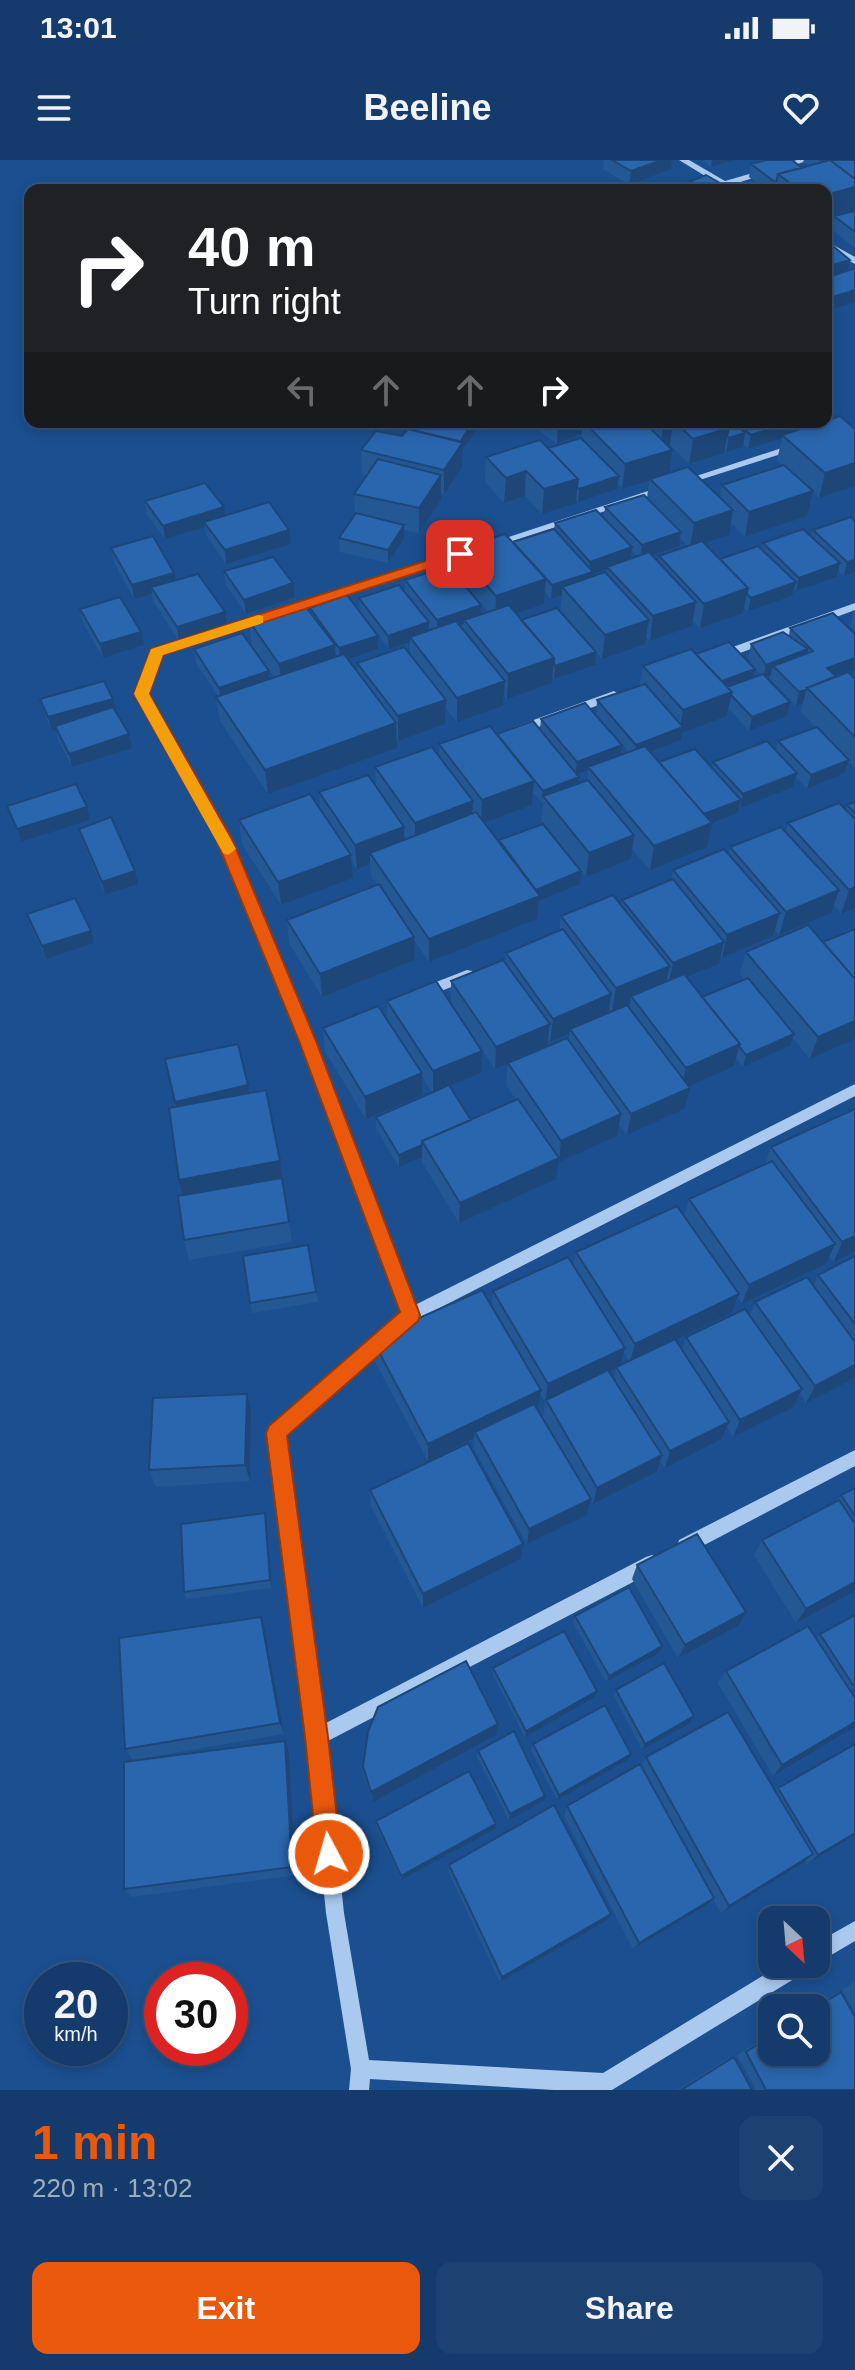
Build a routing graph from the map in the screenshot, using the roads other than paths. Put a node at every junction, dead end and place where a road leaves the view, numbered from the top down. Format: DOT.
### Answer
graph roads {
  1 [pos="683,160"];
  2 [pos="806,160"];
  3 [pos="724,184"];
  4 [pos="855,214"];
  5 [pos="832,220"];
  6 [pos="832,248"];
  7 [pos="855,261"];
  8 [pos="809,441"];
  9 [pos="855,606"];
  10 [pos="708,660"];
  11 [pos="620,693"];
  12 [pos="503,736"];
  13 [pos="239,833"];
  14 [pos="224,839"];
  15 [pos="481,969"];
  16 [pos="409,999"];
  17 [pos="322,1035"];
  18 [pos="308,1041"];
  19 [pos="855,1090"];
  20 [pos="411,1315"];
  21 [pos="855,1458"];
  22 [pos="317,1737"];
  23 [pos="855,1930"];
  24 [pos="830,1945"];
  25 [pos="777,1978"];
  26 [pos="361,2069"];
  27 [pos="359,2090"];
  1 -- 3 [label="street"];
  2 -- 3 [label="street"];
  4 -- 5 [label="street"];
  6 -- 7 [label="street"];
  8 -- 14 [label="street"];
  9 -- 10 [label="street"];
  11 -- 12 [label="street"];
  13 -- 14 [label="street"];
  14 -- 18 [label="street"];
  15 -- 16 [label="street"];
  17 -- 18 [label="street"];
  18 -- 20 [label="street"];
  19 -- 20 [label="street"];
  20 -- 22 [label="street"];
  21 -- 22 [label="street"];
  22 -- 26 [label="street"];
  23 -- 24 [label="street"];
  25 -- 26 [label="street"];
  26 -- 27 [label="street"];
}
